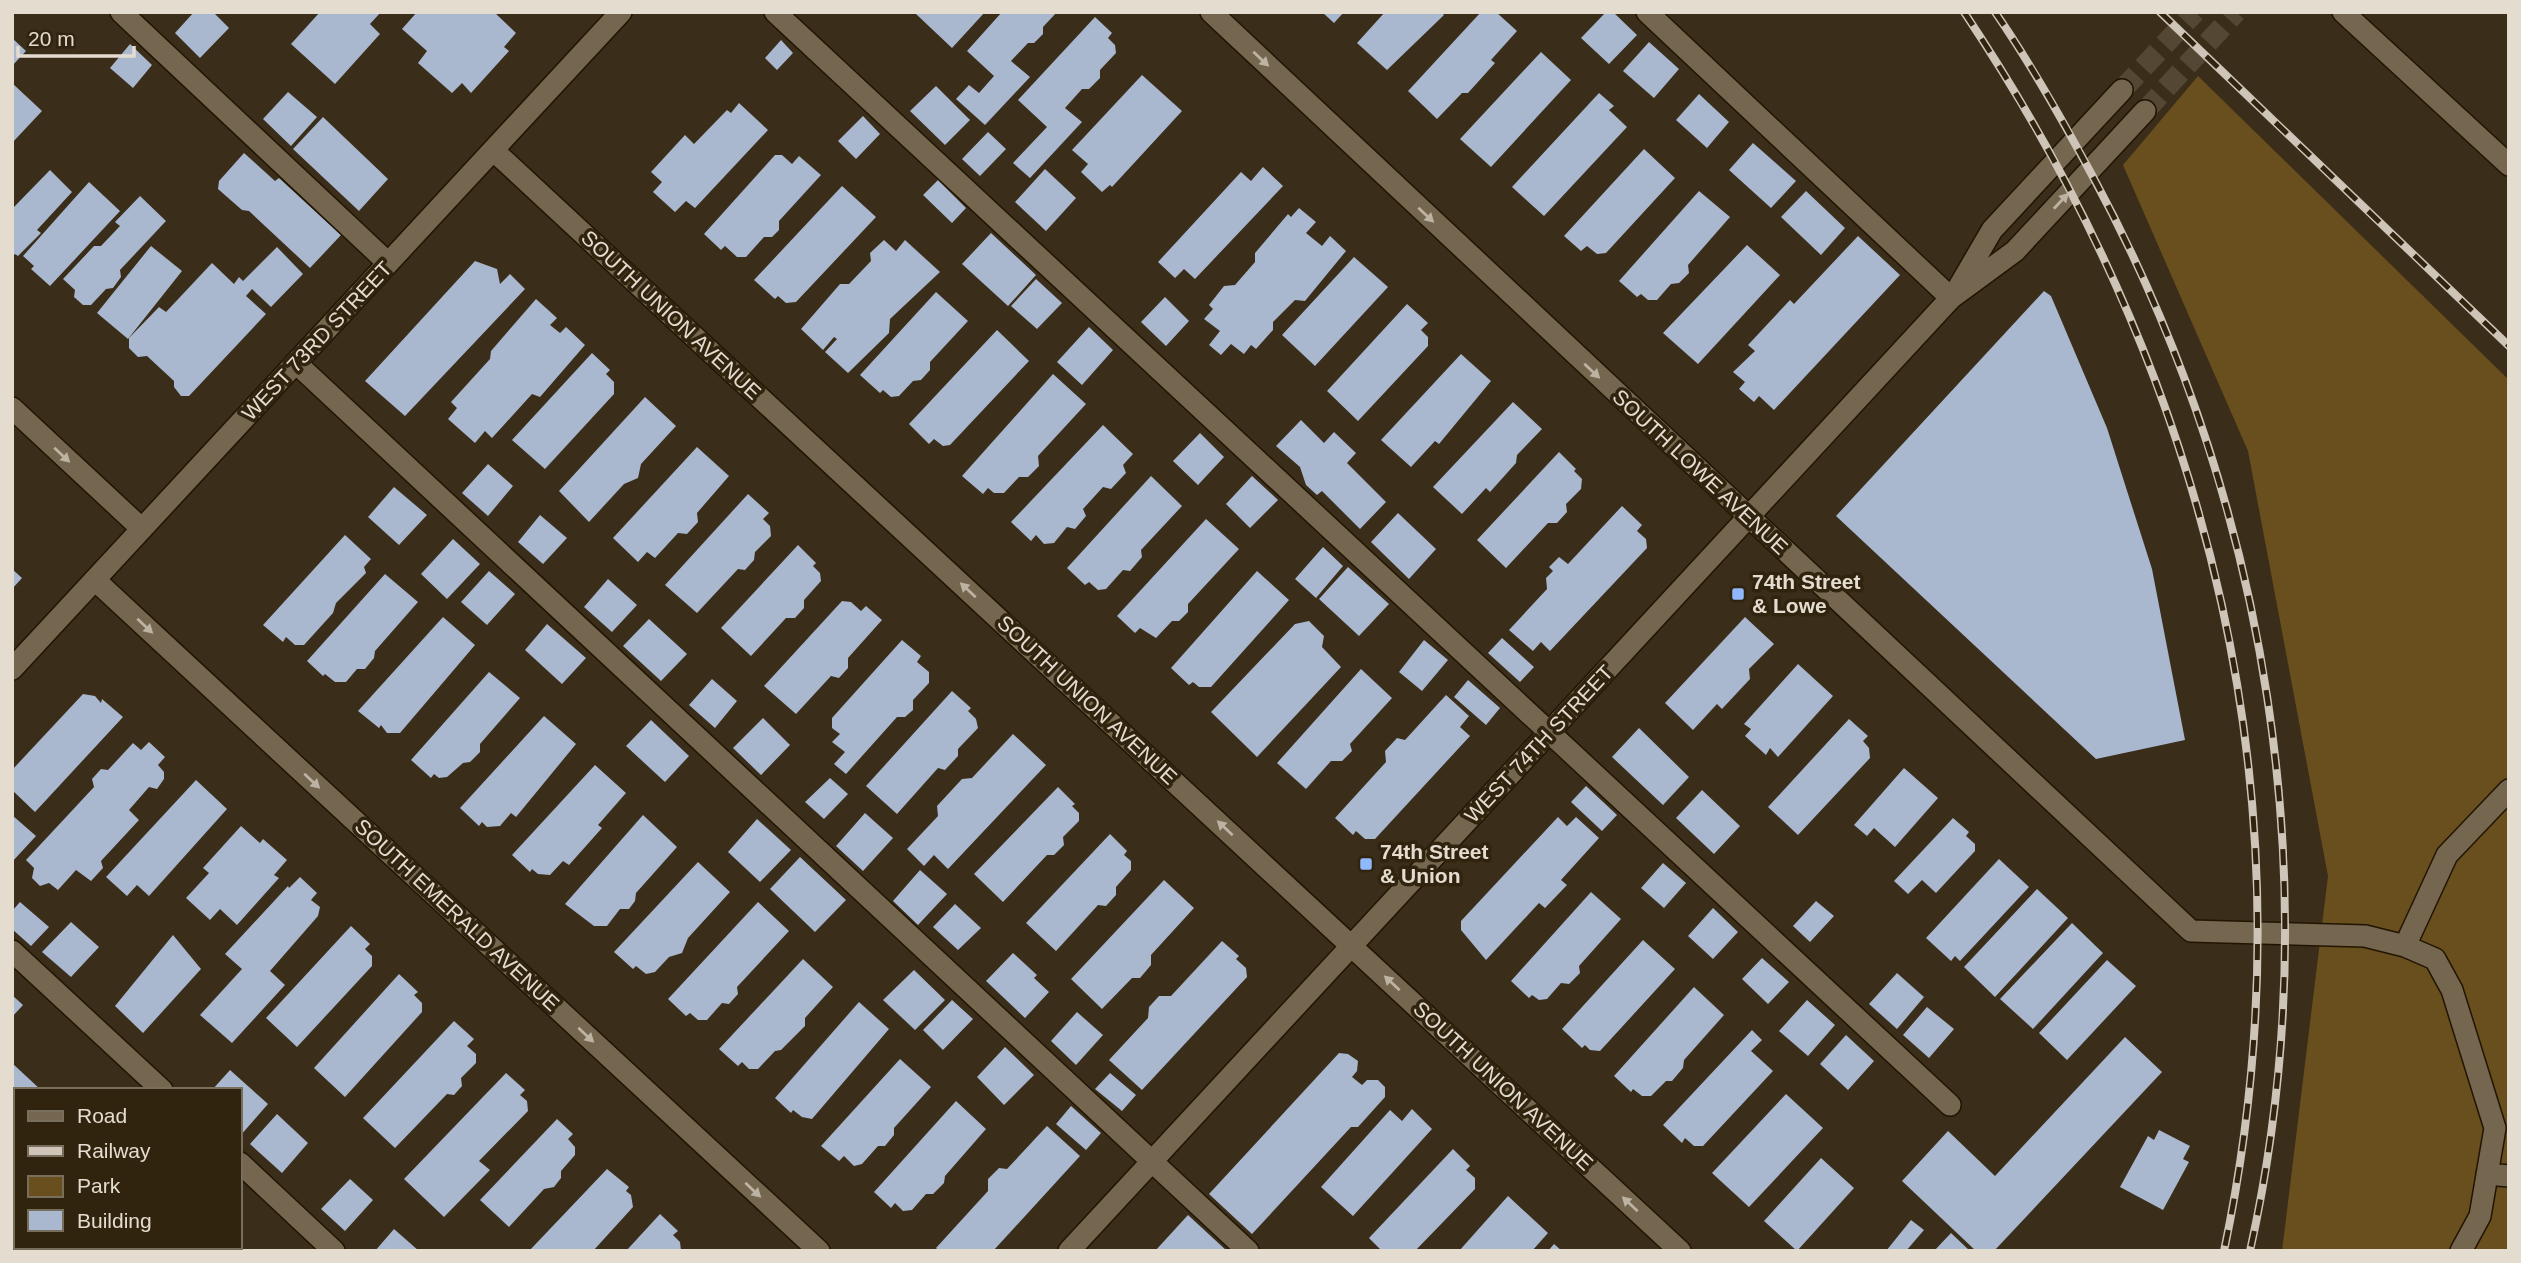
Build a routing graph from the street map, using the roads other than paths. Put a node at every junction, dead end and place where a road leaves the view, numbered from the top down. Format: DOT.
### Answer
graph roads {
  1 [pos="121,12"];
  2 [pos="621,12"];
  3 [pos="775,12"];
  4 [pos="1211,12"];
  5 [pos="1647,12"];
  6 [pos="2343,12"];
  7 [pos="2122,90"];
  8 [pos="2145,111"];
  9 [pos="494,150"];
  10 [pos="2509,165"];
  11 [pos="388,263"];
  12 [pos="1951,298"];
  13 [pos="296,363"];
  14 [pos="12,408"];
  15 [pos="1749,517"];
  16 [pos="142,529"];
  17 [pos="95,580"];
  18 [pos="12,669"];
  19 [pos="1550,732"];
  20 [pos="2509,790"];
  21 [pos="1352,946"];
  22 [pos="2405,946"];
  23 [pos="12,951"];
  24 [pos="160,1088"];
  25 [pos="1950,1105"];
  26 [pos="1152,1161"];
  27 [pos="242,1165"];
  28 [pos="2487,1174"];
  29 [pos="2509,1176"];
  30 [pos="334,1251"];
  31 [pos="819,1251"];
  32 [pos="1069,1251"];
  33 [pos="1248,1251"];
  34 [pos="1680,1251"];
  35 [pos="2461,1251"];
  1 -- 11 [label="street"];
  2 -- 9 [label="street, WEST 73RD STREET"];
  3 -- 19 [label="street"];
  4 -- 15 [label="street, SOUTH LOWE AVENUE, one-way"];
  5 -- 12 [label="street"];
  6 -- 10 [label="street"];
  7 -- 12 [label="street, WEST 74TH STREET"];
  12 -- 8 [label="street, WEST 74TH STREET, one-way"];
  9 -- 11 [label="street, WEST 73RD STREET"];
  21 -- 9 [label="street, SOUTH UNION AVENUE, one-way"];
  11 -- 13 [label="street, WEST 73RD STREET"];
  12 -- 15 [label="street, WEST 74TH STREET"];
  13 -- 16 [label="street, WEST 73RD STREET"];
  13 -- 26 [label="street"];
  14 -- 16 [label="street, one-way"];
  15 -- 19 [label="street, WEST 74TH STREET"];
  15 -- 22 [label="street, SOUTH LOWE AVENUE"];
  16 -- 17 [label="street, WEST 73RD STREET"];
  17 -- 18 [label="street, WEST 73RD STREET"];
  17 -- 31 [label="street, SOUTH EMERALD AVENUE, one-way"];
  19 -- 21 [label="street, WEST 74TH STREET"];
  19 -- 25 [label="street"];
  20 -- 22 [label="street"];
  21 -- 26 [label="street, WEST 74TH STREET"];
  34 -- 21 [label="street, SOUTH UNION AVENUE, one-way"];
  22 -- 28 [label="street"];
  23 -- 24 [label="street"];
  26 -- 32 [label="street, WEST 74TH STREET"];
  26 -- 33 [label="street"];
  27 -- 30 [label="street"];
  28 -- 29 [label="street"];
  28 -- 35 [label="street"];
}
